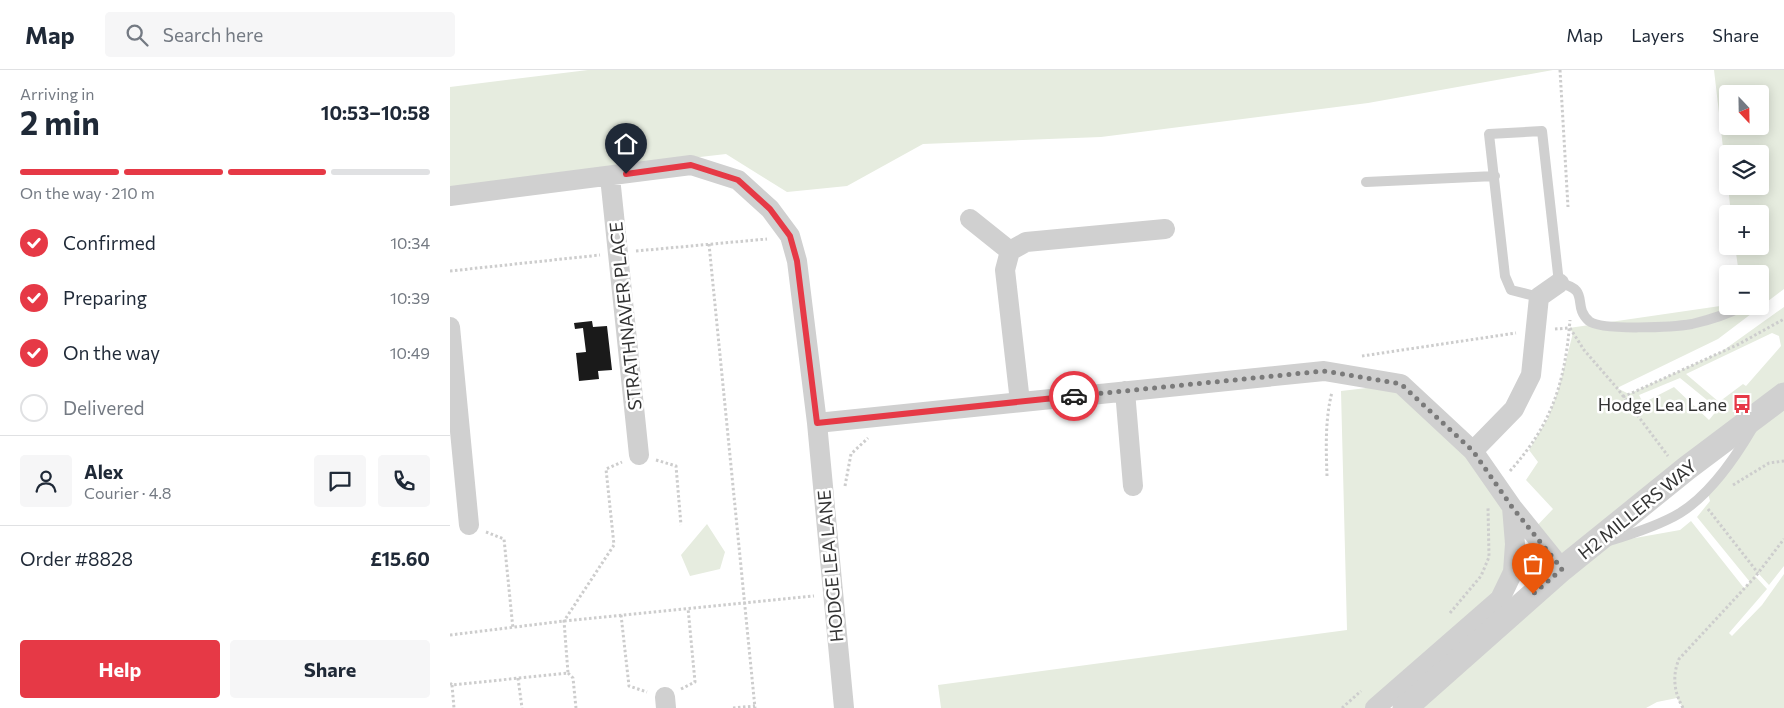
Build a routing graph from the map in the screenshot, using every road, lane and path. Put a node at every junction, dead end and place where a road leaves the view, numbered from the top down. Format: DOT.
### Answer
graph roads {
  1 [pos="1495,176"];
  2 [pos="610,177"];
  3 [pos="1366,182"];
  4 [pos="450,196"];
  5 [pos="970,219"];
  6 [pos="1165,229"];
  7 [pos="709,244"];
  8 [pos="1010,251"];
  9 [pos="1558,283"];
  10 [pos="1539,297"];
  11 [pos="1719,314"];
  12 [pos="1784,319"];
  13 [pos="450,327"];
  14 [pos="1569,328"];
  15 [pos="1536,330"];
  16 [pos="1353,355"];
  17 [pos="1343,374"];
  18 [pos="1125,391"];
  19 [pos="1784,395"];
  20 [pos="1623,397"];
  21 [pos="1020,402"];
  22 [pos="817,423"];
  23 [pos="1650,433"];
  24 [pos="876,435"];
  25 [pos="1473,451"];
  26 [pos="639,455"];
  27 [pos="1784,461"];
  28 [pos="1327,476"];
  29 [pos="1497,485"];
  30 [pos="1133,486"];
  31 [pos="1732,486"];
  32 [pos="845,493"];
  33 [pos="1512,507"];
  34 [pos="469,525"];
  35 [pos="681,525"];
  36 [pos="1784,539"];
  37 [pos="1740,552"];
  38 [pos="1562,569"];
  39 [pos="1758,573"];
  40 [pos="832,594"];
  41 [pos="744,603"];
  42 [pos="688,608"];
  43 [pos="622,615"];
  44 [pos="1446,618"];
  45 [pos="564,621"];
  46 [pos="513,628"];
  47 [pos="450,635"];
  48 [pos="568,673"];
  49 [pos="518,678"];
  50 [pos="451,684"];
  51 [pos="1367,686"];
  52 [pos="666,703"];
  53 [pos="755,707"];
  54 [pos="454,708"];
  55 [pos="522,708"];
  56 [pos="576,708"];
  57 [pos="733,708"];
  58 [pos="844,708"];
  59 [pos="1342,708"];
  60 [pos="1375,708"];
  61 [pos="1405,708"];
  62 [pos="1683,708"];
  1 -- 3 [label="lane"];
  1 -- 9 [label="lane"];
  1 -- 10 [label="lane"];
  2 -- 4 [label="street, HODGE LEA LANE"];
  2 -- 22 [label="street, HODGE LEA LANE"];
  2 -- 26 [label="street, STRATHNAVER PLACE"];
  5 -- 8 [label="street"];
  6 -- 8 [label="street"];
  7 -- 41 [label="path"];
  8 -- 21 [label="street"];
  9 -- 10 [label="street"];
  9 -- 11 [label="lane"];
  10 -- 15 [label="street"];
  12 -- 20 [label="path"];
  13 -- 34 [label="street"];
  14 -- 15 [label="path"];
  14 -- 20 [label="path"];
  14 -- 29 [label="path"];
  15 -- 16 [label="path"];
  15 -- 25 [label="street"];
  17 -- 18 [label="street"];
  17 -- 25 [label="street"];
  17 -- 28 [label="path"];
  18 -- 21 [label="street"];
  18 -- 30 [label="street"];
  19 -- 38 [label="street, H2 MILLERS WAY"];
  20 -- 23 [label="path"];
  21 -- 22 [label="street"];
  22 -- 40 [label="street, HODGE LEA LANE"];
  24 -- 32 [label="path"];
  25 -- 29 [label="street"];
  26 -- 35 [label="path"];
  26 -- 45 [label="path"];
  27 -- 31 [label="path"];
  29 -- 33 [label="street"];
  29 -- 44 [label="path"];
  33 -- 38 [label="street"];
  33 -- 60 [label="street"];
  34 -- 46 [label="path"];
  36 -- 39 [label="path"];
  37 -- 39 [label="path"];
  38 -- 61 [label="street, H2 MILLERS WAY"];
  39 -- 62 [label="path"];
  40 -- 41 [label="path"];
  40 -- 58 [label="street, HODGE LEA LANE"];
  41 -- 42 [label="path"];
  41 -- 53 [label="path"];
  42 -- 43 [label="path"];
  42 -- 52 [label="path"];
  43 -- 45 [label="path"];
  43 -- 52 [label="path"];
  45 -- 46 [label="path"];
  45 -- 48 [label="path"];
  46 -- 47 [label="path"];
  48 -- 49 [label="path"];
  48 -- 56 [label="path"];
  49 -- 50 [label="path"];
  49 -- 55 [label="path"];
  50 -- 54 [label="path"];
  51 -- 59 [label="path"];
  53 -- 57 [label="path"];
}
